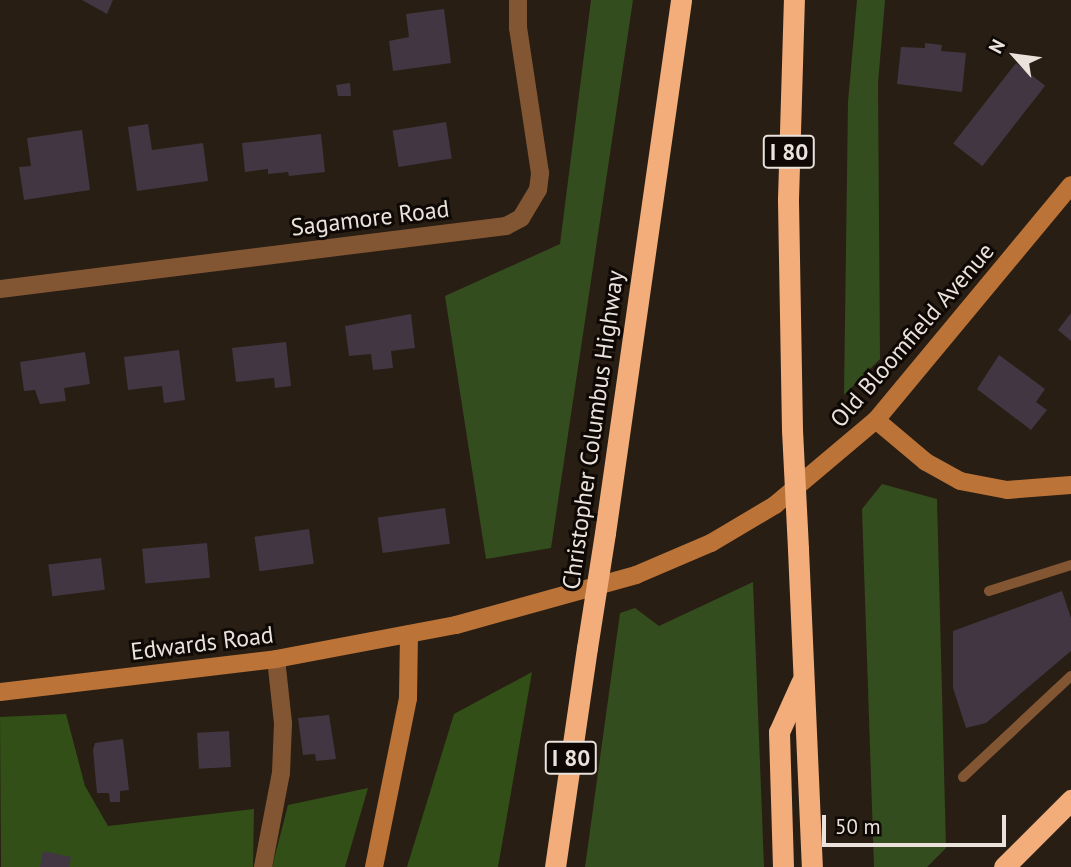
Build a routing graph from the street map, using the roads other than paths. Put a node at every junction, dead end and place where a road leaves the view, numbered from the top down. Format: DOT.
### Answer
graph roads {
  1 [pos="519,0"];
  2 [pos="681,0"];
  3 [pos="794,0"];
  4 [pos="1071,185"];
  5 [pos="0,289"];
  6 [pos="876,420"];
  7 [pos="1071,485"];
  8 [pos="1071,565"];
  9 [pos="989,591"];
  10 [pos="409,634"];
  11 [pos="275,659"];
  12 [pos="1071,676"];
  13 [pos="803,678"];
  14 [pos="0,692"];
  15 [pos="963,777"];
  16 [pos="1071,800"];
  17 [pos="263,867"];
  18 [pos="374,867"];
  19 [pos="555,867"];
  20 [pos="783,867"];
  21 [pos="812,867"];
  22 [pos="1004,867"];
  1 -- 5 [label="street, Sagamore Road"];
  2 -- 19 [label="highway, Christopher Columbus Highway / I 80, bridge"];
  3 -- 13 [label="highway, I 80, bridge"];
  4 -- 6 [label="street, Old Bloomfield Avenue"];
  6 -- 7 [label="street"];
  6 -- 10 [label="street, Old Bloomfield Avenue"];
  8 -- 9 [label="lane"];
  10 -- 11 [label="street, Edwards Road"];
  10 -- 18 [label="street"];
  11 -- 14 [label="street, Edwards Road"];
  11 -- 17 [label="street"];
  12 -- 15 [label="lane"];
  13 -- 20 [label="highway"];
  13 -- 21 [label="highway, I 80"];
  16 -- 22 [label="highway"];
}
